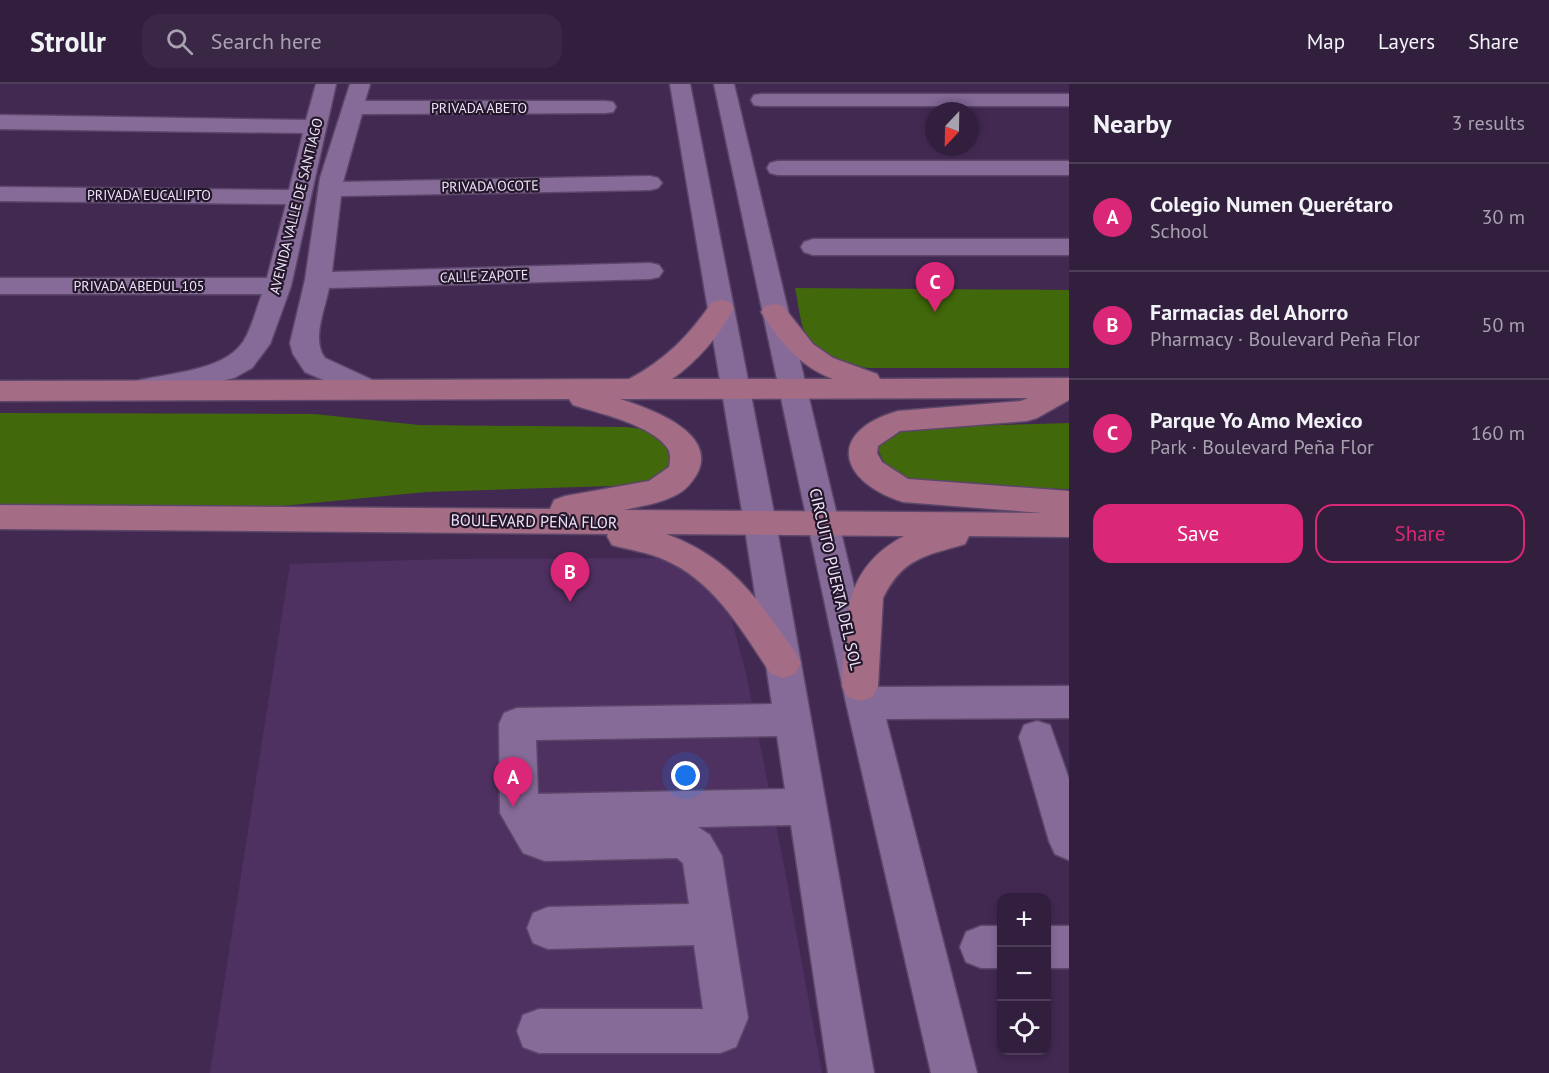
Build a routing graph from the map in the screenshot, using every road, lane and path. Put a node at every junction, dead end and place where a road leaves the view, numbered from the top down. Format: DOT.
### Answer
graph roads {
  1 [pos="326,84"];
  2 [pos="360,84"];
  3 [pos="680,84"];
  4 [pos="724,84"];
  5 [pos="762,100"];
  6 [pos="1069,100"];
  7 [pos="605,107"];
  8 [pos="353,108"];
  9 [pos="0,122"];
  10 [pos="315,127"];
  11 [pos="778,168"];
  12 [pos="1069,168"];
  13 [pos="650,183"];
  14 [pos="330,189"];
  15 [pos="0,195"];
  16 [pos="298,197"];
  17 [pos="813,247"];
  18 [pos="1069,247"];
  19 [pos="650,271"];
  20 [pos="318,280"];
  21 [pos="0,286"];
  22 [pos="278,286"];
  23 [pos="721,308"];
  24 [pos="774,312"];
  25 [pos="898,388"];
  26 [pos="1069,388"];
  27 [pos="142,389"];
  28 [pos="367,389"];
  29 [pos="556,389"];
  30 [pos="633,389"];
  31 [pos="792,389"];
  32 [pos="736,390"];
  33 [pos="0,391"];
  34 [pos="1069,502"];
  35 [pos="0,517"];
  36 [pos="505,521"];
  37 [pos="760,523"];
  38 [pos="825,523"];
  39 [pos="1016,524"];
  40 [pos="1069,525"];
  41 [pos="783,663"];
  42 [pos="862,694"];
  43 [pos="1069,702"];
  44 [pos="793,720"];
  45 [pos="1036,737"];
  46 [pos="807,807"];
  47 [pos="519,813"];
  48 [pos="1069,841"];
  49 [pos="712,924"];
  50 [pos="548,928"];
  51 [pos="1051,947"];
  52 [pos="1069,947"];
  53 [pos="539,1031"];
  54 [pos="851,1073"];
  55 [pos="954,1073"];
  1 -- 10 [label="street, AVENIDA VALLE DE SANTIAGO"];
  2 -- 8 [label="street, AVENIDA VALLE DE SANTIAGO"];
  3 -- 23 [label="street"];
  4 -- 24 [label="street, CIRCUITO PUERTA DEL SOL"];
  5 -- 6 [label="street"];
  7 -- 8 [label="street, PRIVADA ABETO"];
  8 -- 14 [label="street, AVENIDA VALLE DE SANTIAGO"];
  9 -- 10 [label="street"];
  10 -- 16 [label="street, AVENIDA VALLE DE SANTIAGO"];
  11 -- 12 [label="street"];
  13 -- 14 [label="street, PRIVADA OCOTE"];
  14 -- 20 [label="street, AVENIDA VALLE DE SANTIAGO"];
  15 -- 16 [label="street, PRIVADA EUCALIPTO"];
  16 -- 22 [label="street, AVENIDA VALLE DE SANTIAGO"];
  17 -- 18 [label="street"];
  19 -- 20 [label="street, CALLE ZAPOTE"];
  20 -- 28 [label="street, AVENIDA VALLE DE SANTIAGO"];
  21 -- 22 [label="street, PRIVADA ABEDUL 105"];
  22 -- 27 [label="street, AVENIDA VALLE DE SANTIAGO"];
  23 -- 30 [label="main road"];
  23 -- 32 [label="street"];
  24 -- 25 [label="main road"];
  24 -- 31 [label="street, CIRCUITO PUERTA DEL SOL"];
  25 -- 26 [label="main road"];
  25 -- 31 [label="main road"];
  26 -- 34 [label="main road"];
  27 -- 28 [label="main road"];
  27 -- 33 [label="main road"];
  28 -- 29 [label="main road"];
  29 -- 30 [label="main road"];
  29 -- 36 [label="main road"];
  30 -- 32 [label="main road"];
  31 -- 32 [label="main road"];
  31 -- 38 [label="street, CIRCUITO PUERTA DEL SOL"];
  32 -- 37 [label="street"];
  35 -- 36 [label="main road, BOULEVARD PEÑA FLOR"];
  36 -- 37 [label="main road, BOULEVARD PEÑA FLOR"];
  36 -- 41 [label="main road"];
  37 -- 38 [label="main road, BOULEVARD PEÑA FLOR"];
  37 -- 41 [label="street"];
  38 -- 39 [label="main road, BOULEVARD PEÑA FLOR"];
  38 -- 42 [label="street, CIRCUITO PUERTA DEL SOL"];
  39 -- 40 [label="main road, BOULEVARD PEÑA FLOR"];
  39 -- 42 [label="main road"];
  41 -- 44 [label="street"];
  42 -- 43 [label="street"];
  42 -- 55 [label="street, CIRCUITO PUERTA DEL SOL"];
  44 -- 46 [label="street"];
  44 -- 47 [label="street"];
  45 -- 48 [label="street"];
  46 -- 47 [label="street"];
  46 -- 54 [label="street"];
  47 -- 49 [label="street"];
  49 -- 50 [label="street"];
  49 -- 53 [label="street"];
  51 -- 52 [label="street"];
}
